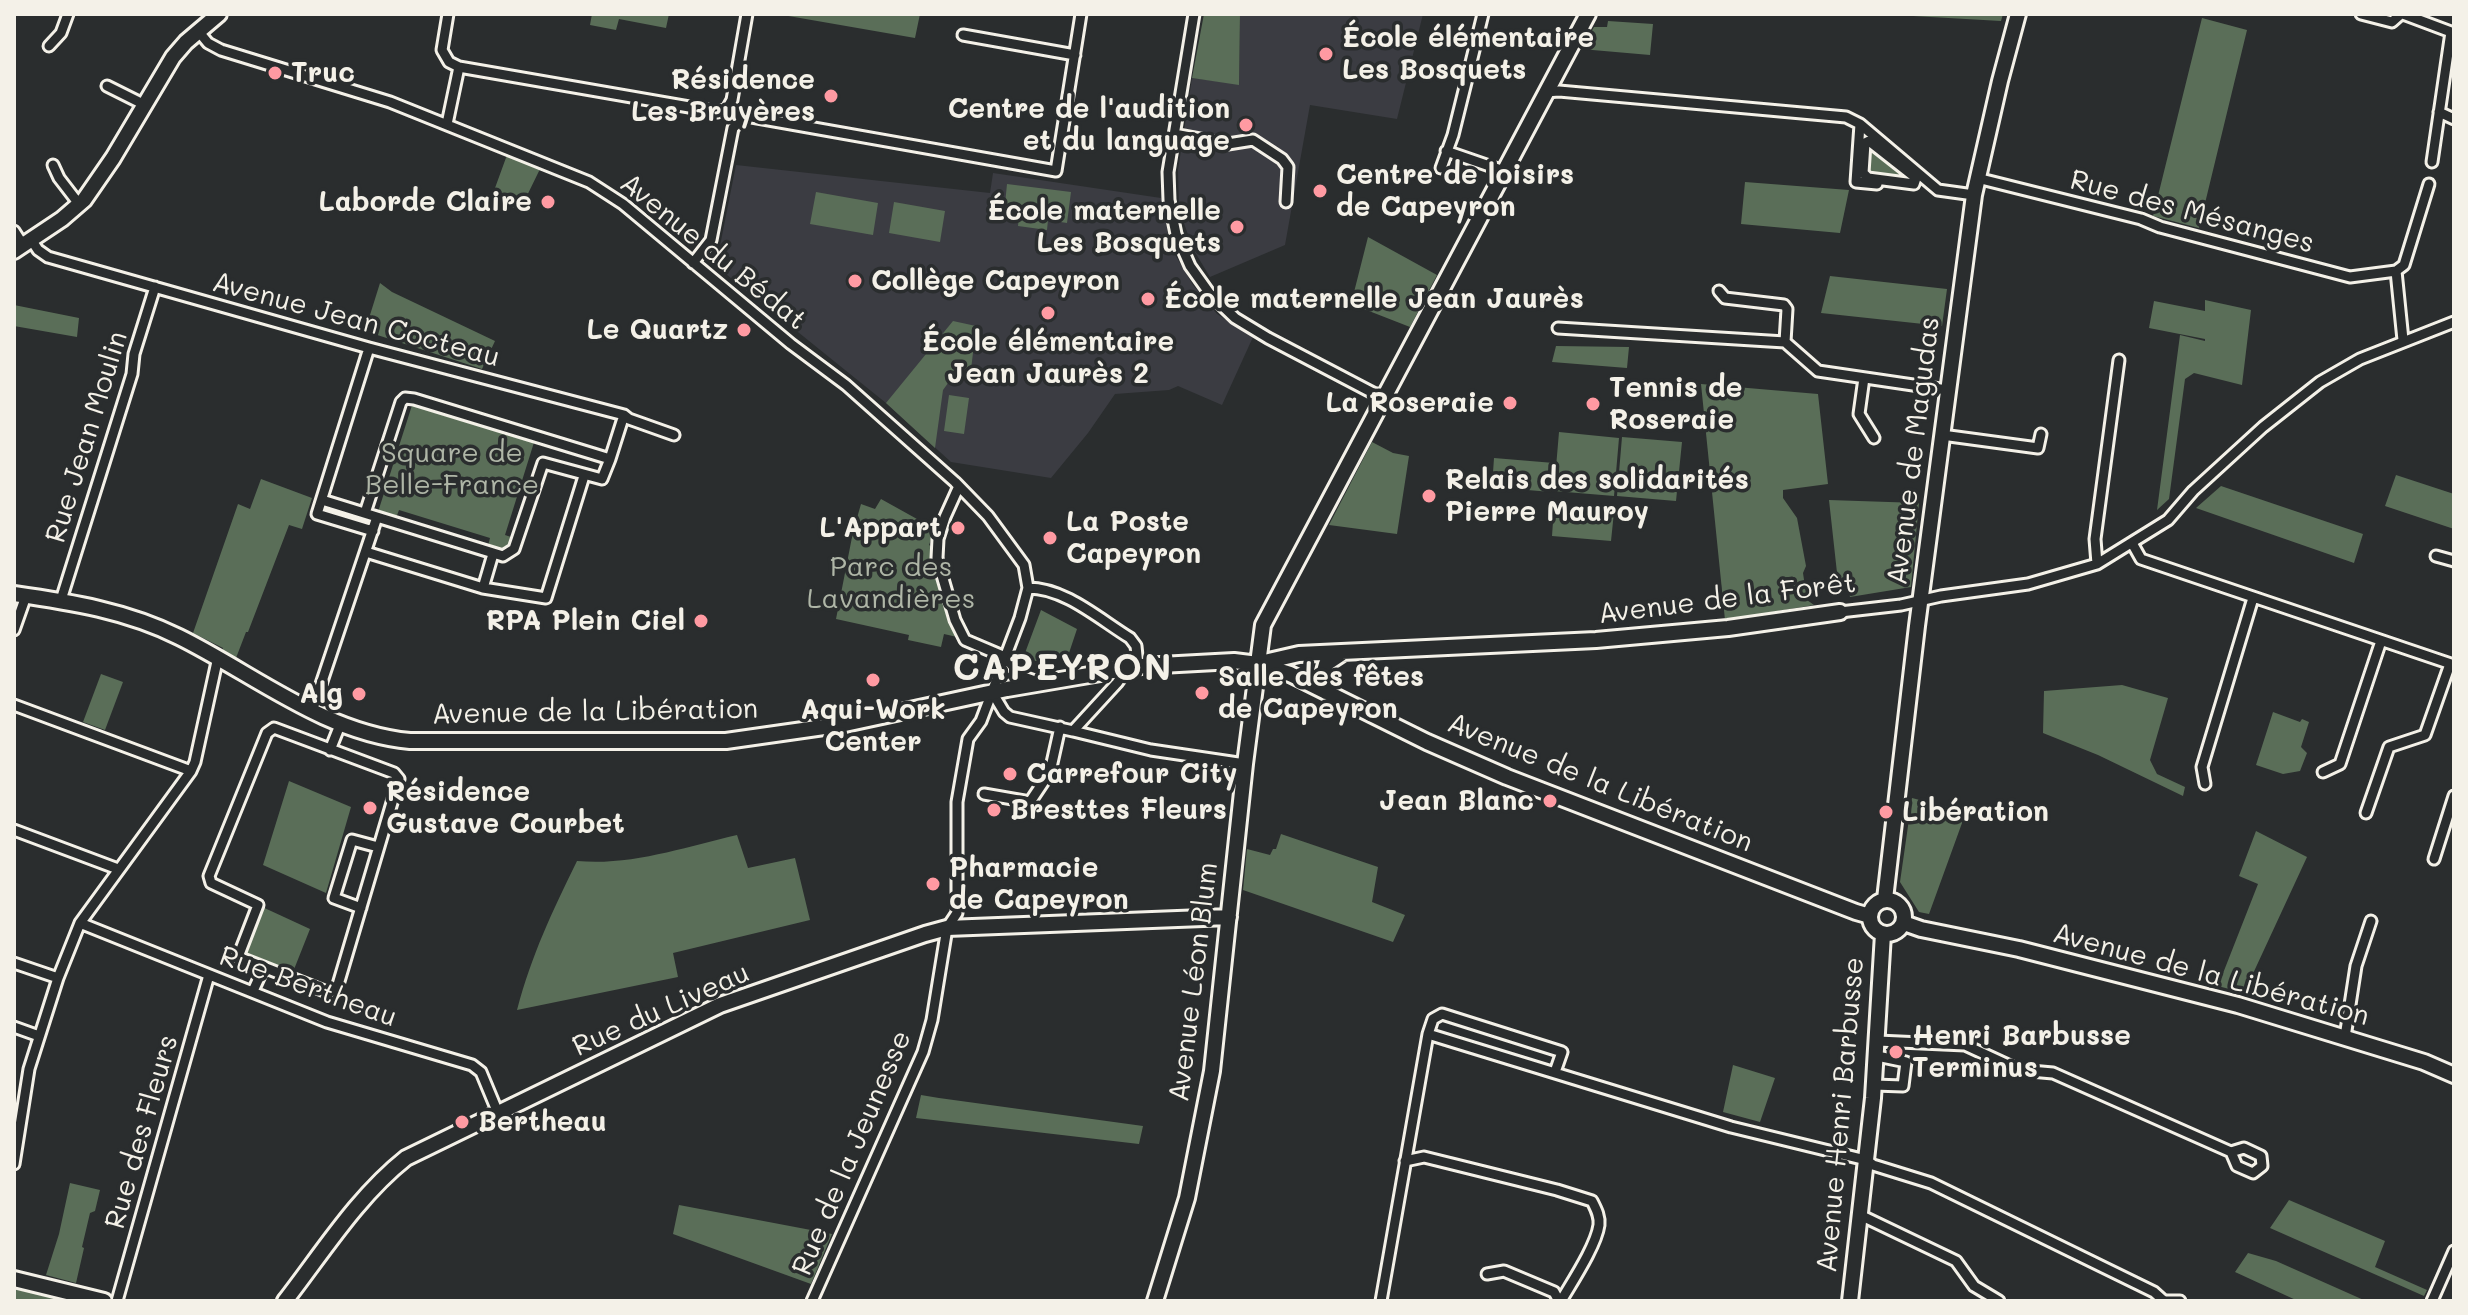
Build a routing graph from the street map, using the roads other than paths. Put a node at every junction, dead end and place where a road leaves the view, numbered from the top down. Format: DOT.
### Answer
graph roads {
  1 [pos="68,14"];
  2 [pos="448,14"];
  3 [pos="747,14"];
  4 [pos="1081,14"];
  5 [pos="1194,14"];
  6 [pos="1483,14"];
  7 [pos="2018,14"];
  8 [pos="2361,14"];
  9 [pos="2402,14"];
  10 [pos="216,15"];
  11 [pos="1584,15"];
  12 [pos="199,32"];
  13 [pos="963,35"];
  14 [pos="49,46"];
  15 [pos="1075,55"];
  16 [pos="459,67"];
  17 [pos="2449,80"];
  18 [pos="107,86"];
  19 [pos="1546,92"];
  20 [pos="145,105"];
  21 [pos="2439,112"];
  22 [pos="2454,119"];
  23 [pos="447,124"];
  24 [pos="1860,124"];
  25 [pos="1174,134"];
  26 [pos="1446,151"];
  27 [pos="2432,162"];
  28 [pos="53,165"];
  29 [pos="1441,168"];
  30 [pos="1504,171"];
  31 [pos="1863,173"];
  32 [pos="1977,178"];
  33 [pos="2429,184"];
  34 [pos="1938,190"];
  35 [pos="1974,195"];
  36 [pos="1286,202"];
  37 [pos="79,204"];
  38 [pos="14,231"];
  39 [pos="23,246"];
  40 [pos="693,263"];
  41 [pos="2396,271"];
  42 [pos="155,287"];
  43 [pos="1719,291"];
  44 [pos="2454,322"];
  45 [pos="1558,328"];
  46 [pos="2403,340"];
  47 [pos="1785,342"];
  48 [pos="369,348"];
  49 [pos="2119,360"];
  50 [pos="1864,378"];
  51 [pos="1947,390"];
  52 [pos="1384,396"];
  53 [pos="624,415"];
  54 [pos="2041,434"];
  55 [pos="674,435"];
  56 [pos="1942,435"];
  57 [pos="1874,438"];
  58 [pos="610,459"];
  59 [pos="584,476"];
  60 [pos="959,486"];
  61 [pos="322,500"];
  62 [pos="365,513"];
  63 [pos="377,517"];
  64 [pos="373,531"];
  65 [pos="2132,543"];
  66 [pos="366,552"];
  67 [pos="493,554"];
  68 [pos="2436,556"];
  69 [pos="2454,561"];
  70 [pos="2097,564"];
  71 [pos="483,588"];
  72 [pos="1028,588"];
  73 [pos="20,595"];
  74 [pos="2253,598"];
  75 [pos="61,600"];
  76 [pos="1921,601"];
  77 [pos="1840,612"];
  78 [pos="14,630"];
  79 [pos="2381,641"];
  80 [pos="1345,652"];
  81 [pos="218,657"];
  82 [pos="1005,657"];
  83 [pos="1258,664"];
  84 [pos="2452,665"];
  85 [pos="1133,667"];
  86 [pos="1042,683"];
  87 [pos="992,692"];
  88 [pos="1326,692"];
  89 [pos="14,705"];
  90 [pos="312,711"];
  91 [pos="340,725"];
  92 [pos="1060,727"];
  93 [pos="1073,731"];
  94 [pos="330,750"];
  95 [pos="1245,764"];
  96 [pos="191,771"];
  97 [pos="2323,772"];
  98 [pos="2205,784"];
  99 [pos="984,794"];
  100 [pos="2454,796"];
  101 [pos="2366,813"];
  102 [pos="14,830"];
  103 [pos="378,847"];
  104 [pos="2434,859"];
  105 [pos="118,869"];
  106 [pos="1885,899"];
  107 [pos="361,908"];
  108 [pos="1863,914"];
  109 [pos="1229,917"];
  110 [pos="2371,921"];
  111 [pos="80,923"];
  112 [pos="1904,923"];
  113 [pos="947,928"];
  114 [pos="1883,934"];
  115 [pos="14,963"];
  116 [pos="264,967"];
  117 [pos="209,975"];
  118 [pos="58,978"];
  119 [pos="253,991"];
  120 [pos="14,1027"];
  121 [pos="1428,1034"];
  122 [pos="39,1036"];
  123 [pos="2345,1037"];
  124 [pos="1877,1048"];
  125 [pos="1555,1072"];
  126 [pos="2454,1075"];
  127 [pos="1874,1085"];
  128 [pos="498,1113"];
  129 [pos="15,1152"];
  130 [pos="2231,1152"];
  131 [pos="1866,1160"];
  132 [pos="1405,1161"];
  133 [pos="14,1164"];
  134 [pos="1860,1215"];
  135 [pos="2454,1251"];
  136 [pos="1487,1274"];
  137 [pos="14,1279"];
  138 [pos="104,1301"];
  139 [pos="117,1301"];
  140 [pos="285,1301"];
  141 [pos="812,1301"];
  142 [pos="1155,1301"];
  143 [pos="1381,1301"];
  144 [pos="1560,1301"];
  145 [pos="1850,1301"];
  146 [pos="1999,1301"];
  147 [pos="2165,1301"];
  148 [pos="2180,1301"];
  149 [pos="2432,1301"];
  1 -- 14 [label="street"];
  2 -- 16 [label="street"];
  3 -- 16 [label="street"];
  4 -- 15 [label="street"];
  5 -- 25 [label="street"];
  6 -- 26 [label="street"];
  7 -- 32 [label="street, Avenue de Magudas"];
  8 -- 9 [label="street"];
  9 -- 17 [label="street"];
  10 -- 12 [label="street"];
  11 -- 19 [label="street, Avenue Léon Blum"];
  12 -- 20 [label="street"];
  12 -- 23 [label="street, Avenue du Bédat"];
  13 -- 15 [label="street"];
  15 -- 40 [label="street"];
  16 -- 23 [label="street"];
  17 -- 21 [label="street"];
  18 -- 20 [label="street"];
  19 -- 24 [label="street"];
  19 -- 30 [label="street, Avenue Léon Blum"];
  20 -- 37 [label="street"];
  21 -- 22 [label="street"];
  21 -- 27 [label="street"];
  23 -- 40 [label="street, Avenue du Bédat"];
  24 -- 34 [label="street"];
  24 -- 34 [label="street"];
  25 -- 36 [label="street"];
  25 -- 52 [label="street"];
  26 -- 29 [label="street"];
  26 -- 30 [label="street"];
  28 -- 37 [label="street"];
  30 -- 52 [label="street, Avenue Léon Blum"];
  31 -- 31 [label="street"];
  32 -- 35 [label="street, Avenue de Magudas"];
  32 -- 41 [label="street, Rue des Mésanges"];
  33 -- 41 [label="street"];
  34 -- 35 [label="street"];
  35 -- 51 [label="street, Avenue de Magudas"];
  37 -- 39 [label="street"];
  38 -- 39 [label="street"];
  39 -- 42 [label="street, Avenue Jean Cocteau"];
  40 -- 60 [label="street, Avenue du Bédat"];
  41 -- 46 [label="street"];
  42 -- 48 [label="street, Avenue Jean Cocteau"];
  42 -- 75 [label="street, Rue Jean Moulin"];
  43 -- 47 [label="street"];
  44 -- 46 [label="street, Avenue de la Forêt"];
  45 -- 47 [label="street"];
  46 -- 65 [label="street, Avenue de la Forêt"];
  47 -- 50 [label="street"];
  48 -- 53 [label="street, Avenue Jean Cocteau"];
  48 -- 61 [label="street"];
  49 -- 70 [label="street"];
  50 -- 51 [label="street"];
  50 -- 57 [label="street"];
  51 -- 56 [label="street, Avenue de Magudas"];
  52 -- 83 [label="street, Avenue Léon Blum"];
  53 -- 55 [label="street, Avenue Jean Cocteau"];
  53 -- 58 [label="street"];
  54 -- 56 [label="street"];
  56 -- 76 [label="street, Avenue de Magudas"];
  58 -- 59 [label="street"];
  58 -- 62 [label="street"];
  59 -- 67 [label="street"];
  59 -- 71 [label="street"];
  60 -- 72 [label="street, Avenue du Bédat"];
  60 -- 82 [label="street"];
  61 -- 62 [label="street"];
  61 -- 64 [label="street"];
  62 -- 63 [label="street"];
  63 -- 64 [label="street"];
  63 -- 67 [label="street"];
  64 -- 66 [label="street"];
  65 -- 70 [label="street, Avenue de la Forêt"];
  65 -- 74 [label="street"];
  66 -- 71 [label="street"];
  66 -- 90 [label="street"];
  67 -- 71 [label="street"];
  68 -- 69 [label="street"];
  70 -- 76 [label="street, Avenue de la Forêt"];
  72 -- 82 [label="street, Rue de la Jeunesse"];
  72 -- 85 [label="street"];
  73 -- 75 [label="street, Avenue de la Libération"];
  73 -- 78 [label="street"];
  74 -- 79 [label="street"];
  74 -- 98 [label="street"];
  75 -- 81 [label="street, Avenue de la Libération"];
  76 -- 77 [label="street, Avenue de la Forêt"];
  76 -- 106 [label="street, Avenue de Magudas"];
  77 -- 80 [label="street, Avenue de la Forêt"];
  79 -- 84 [label="street"];
  79 -- 97 [label="street"];
  80 -- 83 [label="street, Avenue de la Forêt"];
  80 -- 88 [label="street"];
  81 -- 90 [label="street, Avenue de la Libération"];
  81 -- 96 [label="street"];
  82 -- 86 [label="street"];
  82 -- 87 [label="street, Rue de la Jeunesse"];
  83 -- 85 [label="street, Avenue de la Libération"];
  83 -- 88 [label="street, Avenue de la Libération"];
  83 -- 95 [label="street, Avenue Léon Blum"];
  84 -- 101 [label="street"];
  85 -- 86 [label="street, Avenue de la Libération"];
  85 -- 93 [label="street"];
  86 -- 87 [label="street, Avenue de la Libération"];
  87 -- 91 [label="street, Avenue de la Libération"];
  87 -- 92 [label="street"];
  87 -- 113 [label="street, Rue de la Jeunesse"];
  88 -- 108 [label="street, Avenue de la Libération"];
  89 -- 96 [label="street"];
  90 -- 91 [label="street, Avenue de la Libération"];
  91 -- 94 [label="street"];
  92 -- 93 [label="street"];
  92 -- 99 [label="street"];
  93 -- 95 [label="street"];
  94 -- 103 [label="street"];
  94 -- 116 [label="street"];
  95 -- 109 [label="street, Avenue Léon Blum"];
  96 -- 105 [label="street"];
  100 -- 104 [label="street"];
  102 -- 105 [label="street"];
  103 -- 107 [label="street"];
  103 -- 107 [label="street"];
  105 -- 111 [label="street"];
  106 -- 108 [label="street"];
  106 -- 112 [label="street"];
  107 -- 116 [label="street"];
  108 -- 114 [label="street"];
  109 -- 113 [label="street, Rue du Liveau"];
  109 -- 142 [label="street, Avenue Léon Blum"];
  110 -- 123 [label="street"];
  111 -- 117 [label="street, Rue Bertheau"];
  111 -- 118 [label="street"];
  112 -- 114 [label="street"];
  112 -- 123 [label="street, Avenue de la Libération"];
  113 -- 128 [label="street, Rue du Liveau"];
  113 -- 141 [label="street, Rue de la Jeunesse"];
  114 -- 124 [label="street, Avenue Henri Barbusse"];
  115 -- 118 [label="street"];
  116 -- 119 [label="street"];
  117 -- 119 [label="street, Rue Bertheau"];
  117 -- 139 [label="street, Rue des Fleurs"];
  118 -- 122 [label="street"];
  119 -- 128 [label="street, Rue Bertheau"];
  120 -- 122 [label="street"];
  121 -- 125 [label="street"];
  121 -- 125 [label="street"];
  121 -- 132 [label="street"];
  122 -- 129 [label="street"];
  123 -- 126 [label="street, Avenue de la Libération"];
  124 -- 127 [label="street, Avenue Henri Barbusse"];
  124 -- 127 [label="street"];
  124 -- 130 [label="street"];
  125 -- 131 [label="street"];
  127 -- 131 [label="street, Avenue Henri Barbusse"];
  128 -- 140 [label="street, Rue du Liveau"];
  129 -- 133 [label="street"];
  131 -- 134 [label="street, Avenue Henri Barbusse"];
  131 -- 147 [label="street"];
  132 -- 143 [label="street"];
  132 -- 144 [label="street"];
  134 -- 145 [label="street, Avenue Henri Barbusse"];
  134 -- 146 [label="street"];
  135 -- 149 [label="street"];
  136 -- 144 [label="street"];
  137 -- 138 [label="street"];
  147 -- 148 [label="street"];
}
